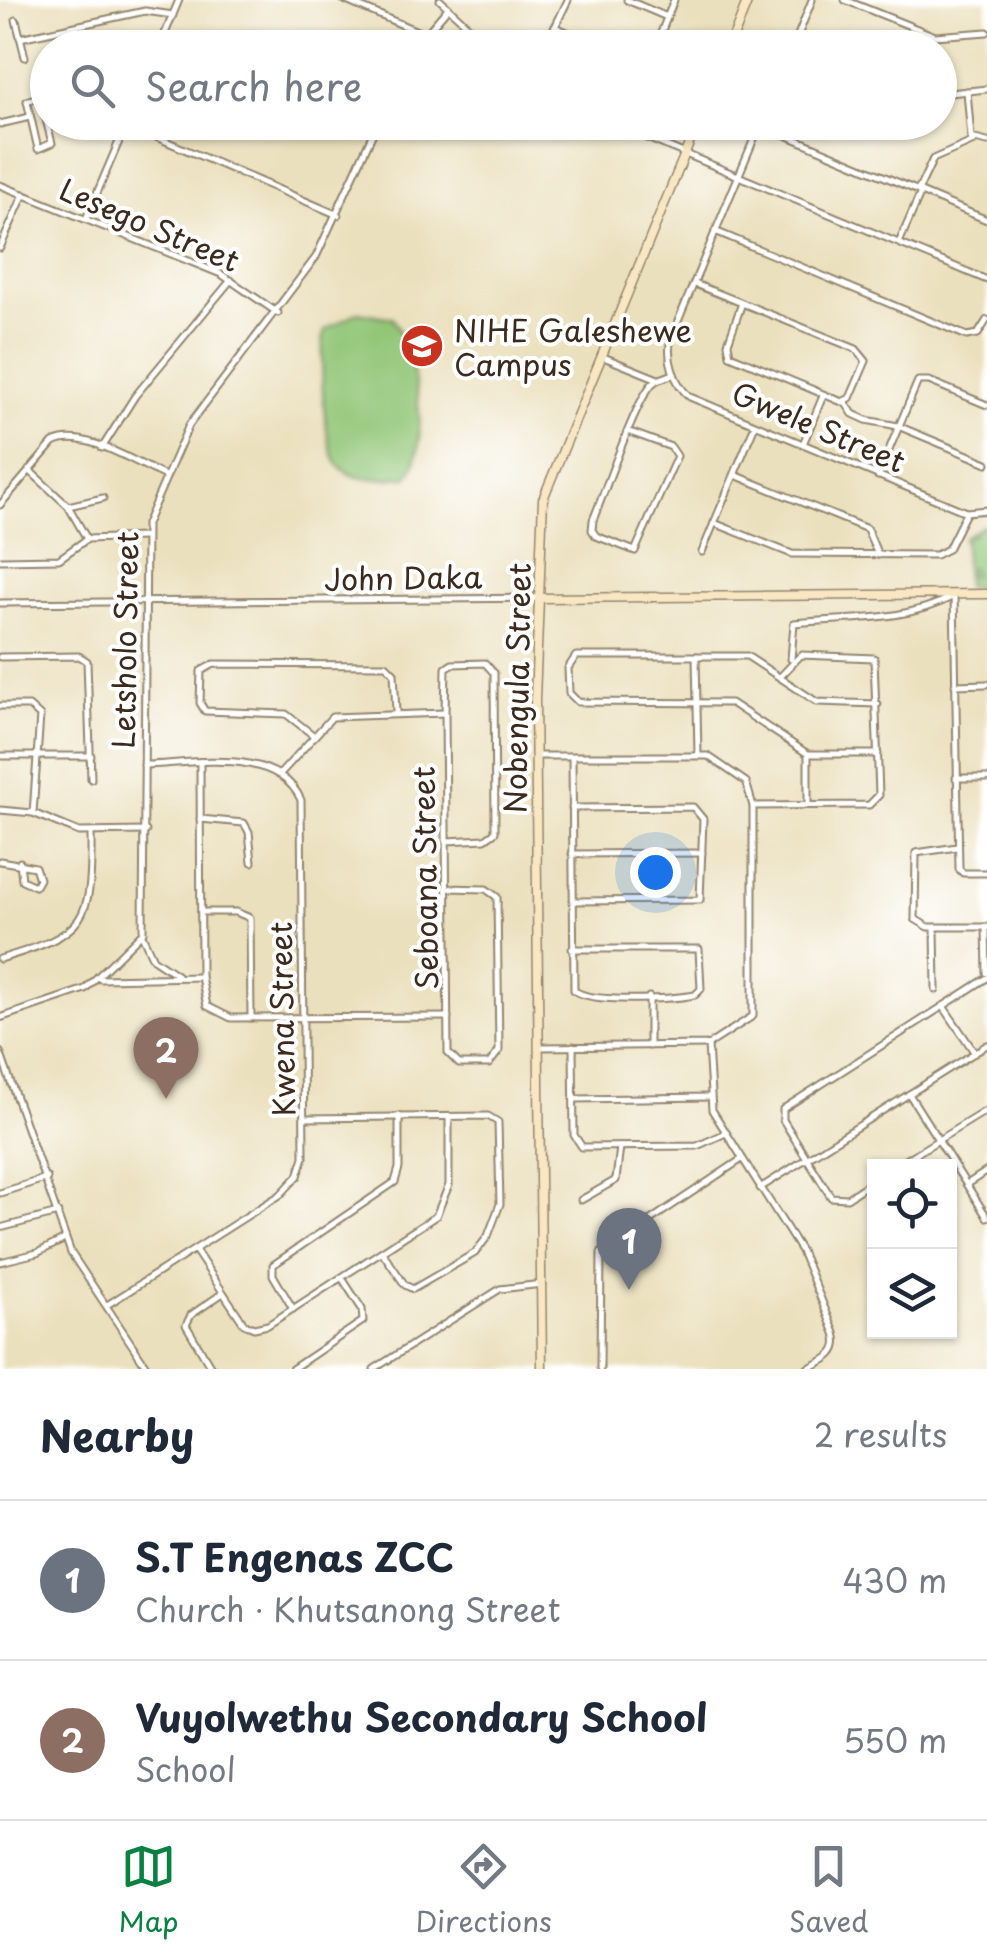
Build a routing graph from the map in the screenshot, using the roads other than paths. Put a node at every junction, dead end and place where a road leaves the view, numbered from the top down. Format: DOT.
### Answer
graph roads {
  1 [pos="179,0"];
  2 [pos="344,0"];
  3 [pos="440,0"];
  4 [pos="568,0"];
  5 [pos="628,0"];
  6 [pos="674,0"];
  7 [pos="748,0"];
  8 [pos="812,0"];
  9 [pos="845,0"];
  10 [pos="448,8"];
  11 [pos="172,14"];
  12 [pos="668,17"];
  13 [pos="16,20"];
  14 [pos="555,27"];
  15 [pos="57,30"];
  16 [pos="166,30"];
  17 [pos="415,30"];
  18 [pos="428,30"];
  19 [pos="472,30"];
  20 [pos="552,30"];
  21 [pos="562,30"];
  22 [pos="662,30"];
  23 [pos="736,30"];
  24 [pos="800,30"];
  25 [pos="920,30"];
  26 [pos="987,32"];
  27 [pos="957,34"];
  28 [pos="30,36"];
  29 [pos="20,38"];
  30 [pos="25,58"];
  31 [pos="987,89"];
  32 [pos="967,91"];
  33 [pos="957,92"];
  34 [pos="30,99"];
  35 [pos="30,118"];
  36 [pos="0,124"];
  37 [pos="35,140"];
  38 [pos="50,140"];
  39 [pos="119,140"];
  40 [pos="165,140"];
  41 [pos="370,140"];
  42 [pos="653,140"];
  43 [pos="690,140"];
  44 [pos="753,140"];
  45 [pos="800,140"];
  46 [pos="974,141"];
  47 [pos="987,142"];
  48 [pos="685,153"];
  49 [pos="738,175"];
  50 [pos="0,185"];
  51 [pos="920,192"];
  52 [pos="24,194"];
  53 [pos="338,215"];
  54 [pos="86,219"];
  55 [pos="987,220"];
  56 [pos="715,232"];
  57 [pos="899,243"];
  58 [pos="0,248"];
  59 [pos="231,280"];
  60 [pos="987,280"];
  61 [pos="694,283"];
  62 [pos="742,302"];
  63 [pos="278,314"];
  64 [pos="986,324"];
  65 [pos="600,356"];
  66 [pos="675,374"];
  67 [pos="658,379"];
  68 [pos="824,395"];
  69 [pos="845,402"];
  70 [pos="987,405"];
  71 [pos="756,424"];
  72 [pos="898,426"];
  73 [pos="630,432"];
  74 [pos="803,444"];
  75 [pos="102,448"];
  76 [pos="987,463"];
  77 [pos="29,470"];
  78 [pos="735,475"];
  79 [pos="165,476"];
  80 [pos="878,476"];
  81 [pos="103,498"];
  82 [pos="0,505"];
  83 [pos="68,506"];
  84 [pos="987,510"];
  85 [pos="966,512"];
  86 [pos="714,523"];
  87 [pos="143,536"];
  88 [pos="87,539"];
  89 [pos="702,552"];
  90 [pos="878,555"];
  91 [pos="0,560"];
  92 [pos="987,594"];
  93 [pos="954,595"];
  94 [pos="540,598"];
  95 [pos="143,601"];
  96 [pos="0,602"];
  97 [pos="0,656"];
  98 [pos="696,656"];
  99 [pos="792,661"];
  100 [pos="780,677"];
  101 [pos="987,684"];
  102 [pos="955,685"];
  103 [pos="697,702"];
  104 [pos="878,704"];
  105 [pos="0,706"];
  106 [pos="396,712"];
  107 [pos="445,713"];
  108 [pos="313,736"];
  109 [pos="808,754"];
  110 [pos="878,754"];
  111 [pos="698,755"];
  112 [pos="0,756"];
  113 [pos="40,756"];
  114 [pos="91,756"];
  115 [pos="536,756"];
  116 [pos="572,757"];
  117 [pos="144,764"];
  118 [pos="200,764"];
  119 [pos="280,774"];
  120 [pos="956,778"];
  121 [pos="987,778"];
  122 [pos="90,780"];
  123 [pos="808,805"];
  124 [pos="753,806"];
  125 [pos="572,808"];
  126 [pos="0,810"];
  127 [pos="34,813"];
  128 [pos="200,819"];
  129 [pos="146,831"];
  130 [pos="91,834"];
  131 [pos="447,841"];
  132 [pos="957,848"];
  133 [pos="702,853"];
  134 [pos="572,854"];
  135 [pos="0,861"];
  136 [pos="20,862"];
  137 [pos="252,862"];
  138 [pos="987,873"];
  139 [pos="447,888"];
  140 [pos="572,901"];
  141 [pos="201,912"];
  142 [pos="935,927"];
  143 [pos="986,927"];
  144 [pos="142,934"];
  145 [pos="572,949"];
  146 [pos="0,959"];
  147 [pos="987,976"];
  148 [pos="201,977"];
  149 [pos="182,978"];
  150 [pos="97,980"];
  151 [pos="936,990"];
  152 [pos="649,998"];
  153 [pos="943,1006"];
  154 [pos="1,1017"];
  155 [pos="448,1017"];
  156 [pos="251,1018"];
  157 [pos="304,1018"];
  158 [pos="987,1044"];
  159 [pos="708,1045"];
  160 [pos="538,1046"];
  161 [pos="574,1046"];
  162 [pos="650,1046"];
  163 [pos="0,1052"];
  164 [pos="974,1053"];
  165 [pos="909,1094"];
  166 [pos="710,1096"];
  167 [pos="574,1099"];
  168 [pos="987,1110"];
  169 [pos="399,1116"];
  170 [pos="449,1116"];
  171 [pos="305,1118"];
  172 [pos="726,1134"];
  173 [pos="938,1140"];
  174 [pos="620,1148"];
  175 [pos="806,1158"];
  176 [pos="742,1159"];
  177 [pos="907,1159"];
  178 [pos="987,1171"];
  179 [pos="47,1178"];
  180 [pos="867,1184"];
  181 [pos="966,1184"];
  182 [pos="760,1188"];
  183 [pos="0,1193"];
  184 [pos="581,1200"];
  185 [pos="58,1213"];
  186 [pos="987,1217"];
  187 [pos="0,1228"];
  188 [pos="65,1239"];
  189 [pos="195,1250"];
  190 [pos="383,1253"];
  191 [pos="0,1262"];
  192 [pos="342,1278"];
  193 [pos="542,1284"];
  194 [pos="223,1293"];
  195 [pos="108,1305"];
  196 [pos="293,1309"];
  197 [pos="148,1369"];
  198 [pos="212,1369"];
  199 [pos="292,1369"];
  200 [pos="374,1369"];
  201 [pos="542,1369"];
  202 [pos="600,1369"];
  203 [pos="807,1369"];
  1 -- 11 [label="street"];
  2 -- 17 [label="street"];
  3 -- 10 [label="street"];
  4 -- 14 [label="street"];
  5 -- 12 [label="street"];
  6 -- 12 [label="street"];
  7 -- 23 [label="street"];
  8 -- 24 [label="street"];
  9 -- 25 [label="street"];
  10 -- 18 [label="street"];
  10 -- 19 [label="street"];
  11 -- 15 [label="street"];
  11 -- 16 [label="street"];
  12 -- 22 [label="street"];
  13 -- 29 [label="street"];
  14 -- 20 [label="street"];
  14 -- 21 [label="street"];
  26 -- 27 [label="street"];
  28 -- 29 [label="street"];
  29 -- 30 [label="street"];
  31 -- 32 [label="street"];
  32 -- 33 [label="street"];
  32 -- 46 [label="street"];
  34 -- 35 [label="street"];
  35 -- 36 [label="street"];
  37 -- 38 [label="street"];
  39 -- 54 [label="street"];
  40 -- 53 [label="street"];
  41 -- 53 [label="street, Letsholo Street"];
  42 -- 48 [label="street"];
  43 -- 48 [label="street, Nobengula Street"];
  44 -- 49 [label="street"];
  45 -- 51 [label="street"];
  46 -- 47 [label="street"];
  46 -- 51 [label="street"];
  48 -- 49 [label="street"];
  48 -- 65 [label="street, Nobengula Street"];
  49 -- 56 [label="street"];
  49 -- 57 [label="street"];
  50 -- 52 [label="street, Lesego Street"];
  51 -- 55 [label="street"];
  51 -- 57 [label="street"];
  52 -- 54 [label="street, Lesego Street"];
  52 -- 58 [label="street"];
  53 -- 63 [label="street, Letsholo Street"];
  54 -- 59 [label="street, Lesego Street"];
  56 -- 61 [label="street"];
  56 -- 64 [label="street"];
  57 -- 60 [label="street"];
  59 -- 63 [label="street, Lesego Street"];
  59 -- 75 [label="street"];
  61 -- 62 [label="street"];
  61 -- 66 [label="street"];
  62 -- 68 [label="street"];
  62 -- 69 [label="street"];
  63 -- 79 [label="street, Letsholo Street"];
  65 -- 67 [label="street"];
  65 -- 94 [label="street, Nobengula Street"];
  66 -- 67 [label="street"];
  66 -- 71 [label="street, Gwele Street"];
  67 -- 73 [label="street"];
  68 -- 69 [label="street"];
  68 -- 74 [label="street"];
  69 -- 72 [label="street"];
  70 -- 72 [label="street"];
  71 -- 74 [label="street, Gwele Street"];
  71 -- 78 [label="street"];
  72 -- 76 [label="street"];
  72 -- 80 [label="street"];
  73 -- 73 [label="street"];
  74 -- 80 [label="street, Gwele Street"];
  75 -- 77 [label="street"];
  75 -- 79 [label="street"];
  77 -- 82 [label="street"];
  77 -- 83 [label="street"];
  78 -- 86 [label="street"];
  78 -- 90 [label="street"];
  79 -- 87 [label="street, Letsholo Street"];
  80 -- 85 [label="street, Gwele Street"];
  81 -- 83 [label="street"];
  83 -- 88 [label="street"];
  84 -- 85 [label="street, Gwele Street"];
  85 -- 90 [label="street"];
  86 -- 89 [label="street"];
  86 -- 90 [label="street"];
  87 -- 88 [label="street"];
  87 -- 95 [label="street, Letsholo Street"];
  88 -- 91 [label="street"];
  92 -- 93 [label="street, John Daka"];
  93 -- 94 [label="street, John Daka"];
  93 -- 99 [label="street"];
  93 -- 102 [label="street"];
  94 -- 95 [label="street, John Daka"];
  94 -- 115 [label="street, Nobengula Street"];
  95 -- 96 [label="street, John Daka"];
  95 -- 117 [label="street, Letsholo Street"];
  97 -- 114 [label="street"];
  98 -- 100 [label="street"];
  98 -- 103 [label="street"];
  98 -- 103 [label="street"];
  99 -- 100 [label="street"];
  99 -- 104 [label="street"];
  100 -- 104 [label="street"];
  101 -- 102 [label="street"];
  102 -- 120 [label="street"];
  103 -- 109 [label="street"];
  103 -- 111 [label="street"];
  104 -- 110 [label="street"];
  105 -- 113 [label="street"];
  106 -- 107 [label="street"];
  106 -- 108 [label="street"];
  106 -- 108 [label="street"];
  107 -- 131 [label="street, Seboana Street"];
  107 -- 131 [label="street, Seboana Street"];
  108 -- 119 [label="street"];
  109 -- 110 [label="street"];
  109 -- 123 [label="street"];
  110 -- 123 [label="street"];
  111 -- 116 [label="street"];
  111 -- 124 [label="street"];
  112 -- 113 [label="street"];
  113 -- 114 [label="street"];
  113 -- 127 [label="street"];
  114 -- 122 [label="street"];
  115 -- 116 [label="street"];
  115 -- 160 [label="street, Nobengula Street"];
  116 -- 125 [label="street"];
  117 -- 118 [label="street"];
  117 -- 129 [label="street, Letsholo Street"];
  118 -- 119 [label="street"];
  118 -- 128 [label="street"];
  119 -- 157 [label="street, Kwena Street"];
  120 -- 121 [label="street"];
  120 -- 132 [label="street"];
  123 -- 124 [label="street"];
  124 -- 159 [label="street"];
  125 -- 133 [label="street"];
  125 -- 134 [label="street"];
  126 -- 127 [label="street"];
  127 -- 130 [label="street"];
  128 -- 137 [label="street"];
  128 -- 141 [label="street"];
  129 -- 130 [label="street"];
  129 -- 144 [label="street, Letsholo Street"];
  130 -- 146 [label="street"];
  131 -- 139 [label="street, Seboana Street"];
  132 -- 138 [label="street"];
  132 -- 142 [label="street"];
  133 -- 134 [label="street"];
  133 -- 140 [label="street"];
  134 -- 140 [label="street"];
  135 -- 136 [label="street"];
  136 -- 136 [label="street"];
  139 -- 155 [label="street, Seboana Street"];
  139 -- 155 [label="street"];
  140 -- 145 [label="street"];
  141 -- 148 [label="street"];
  141 -- 156 [label="street"];
  142 -- 143 [label="street"];
  142 -- 151 [label="street"];
  143 -- 147 [label="street"];
  144 -- 149 [label="street"];
  144 -- 150 [label="street"];
  145 -- 152 [label="street"];
  145 -- 152 [label="street"];
  147 -- 153 [label="street"];
  148 -- 149 [label="street"];
  148 -- 156 [label="street, Seboana Street"];
  149 -- 150 [label="street"];
  150 -- 154 [label="street"];
  152 -- 162 [label="street"];
  153 -- 164 [label="street"];
  153 -- 175 [label="street"];
  155 -- 157 [label="street, Seboana Street"];
  156 -- 157 [label="street, Seboana Street"];
  157 -- 171 [label="street, Kwena Street"];
  158 -- 164 [label="street"];
  159 -- 162 [label="street"];
  159 -- 166 [label="street"];
  160 -- 161 [label="street"];
  160 -- 193 [label="street, Nobengula Street"];
  161 -- 162 [label="street"];
  161 -- 167 [label="street"];
  163 -- 179 [label="street"];
  164 -- 165 [label="street"];
  165 -- 173 [label="street"];
  165 -- 175 [label="street"];
  166 -- 167 [label="street"];
  166 -- 172 [label="street"];
  167 -- 174 [label="street"];
  168 -- 173 [label="street"];
  169 -- 170 [label="street"];
  169 -- 171 [label="street"];
  169 -- 196 [label="street"];
  170 -- 190 [label="street"];
  170 -- 190 [label="street"];
  171 -- 189 [label="street, Kwena Street"];
  172 -- 174 [label="street"];
  172 -- 176 [label="street"];
  173 -- 177 [label="street"];
  173 -- 181 [label="street"];
  174 -- 184 [label="street"];
  175 -- 180 [label="street"];
  175 -- 182 [label="street"];
  176 -- 182 [label="street"];
  176 -- 202 [label="street"];
  178 -- 181 [label="street"];
  179 -- 183 [label="street"];
  179 -- 185 [label="street"];
  181 -- 186 [label="street"];
  182 -- 203 [label="street"];
  185 -- 187 [label="street"];
  185 -- 188 [label="street"];
  188 -- 191 [label="street"];
  188 -- 195 [label="street"];
  189 -- 194 [label="street"];
  189 -- 195 [label="street, Kwena Street"];
  190 -- 192 [label="street"];
  192 -- 196 [label="street"];
  192 -- 199 [label="street"];
  193 -- 200 [label="street"];
  193 -- 201 [label="street, Nobengula Street"];
  194 -- 196 [label="street"];
  194 -- 198 [label="street"];
  195 -- 197 [label="street"];
}
